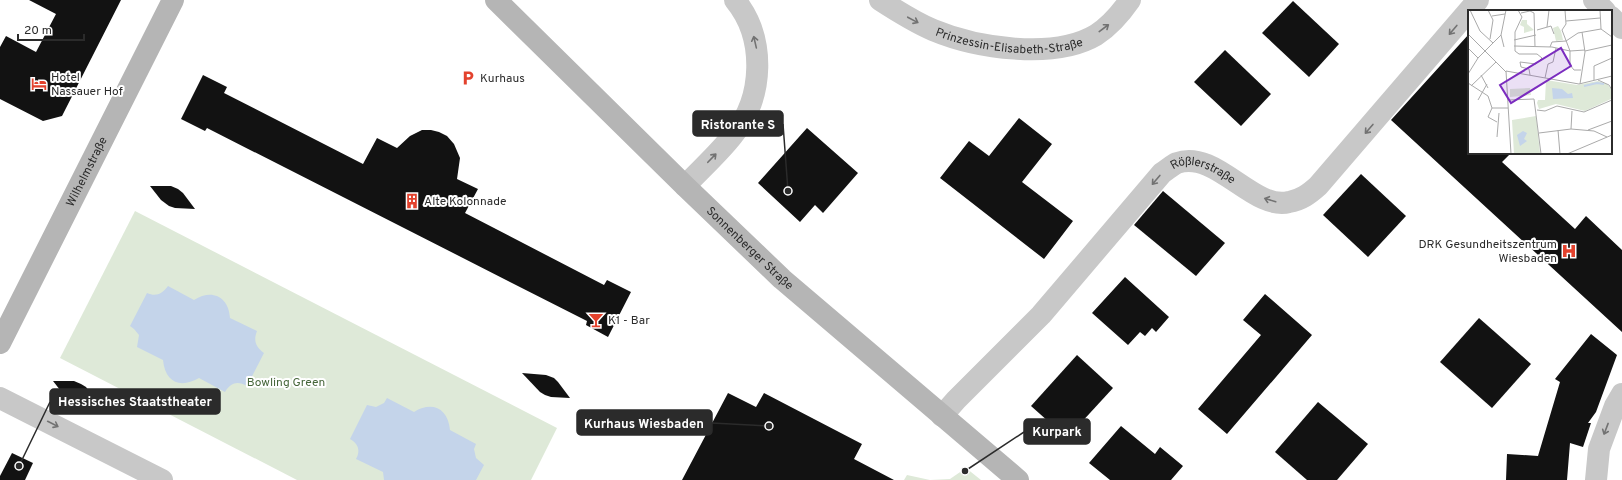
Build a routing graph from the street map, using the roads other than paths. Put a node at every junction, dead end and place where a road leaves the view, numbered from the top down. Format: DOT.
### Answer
graph roads {
  1 [pos="173,0"];
  2 [pos="496,0"];
  3 [pos="735,0"];
  4 [pos="880,0"];
  5 [pos="1130,0"];
  6 [pos="1478,0"];
  7 [pos="1594,0"];
  8 [pos="1469,10"];
  9 [pos="1604,10"];
  10 [pos="1468,12"];
  11 [pos="1612,18"];
  12 [pos="1622,28"];
  13 [pos="685,186"];
  14 [pos="0,343"];
  15 [pos="1622,394"];
  16 [pos="0,398"];
  17 [pos="942,416"];
  18 [pos="162,480"];
  19 [pos="1018,480"];
  20 [pos="1596,480"];
  1 -- 14 [label="main road, Wilhelmstraße"];
  2 -- 13 [label="main road, Sonnenberger Straße"];
  13 -- 3 [label="street, one-way"];
  4 -- 5 [label="street, Prinzessin-Elisabeth-Straße, one-way"];
  6 -- 8 [label="street, Rößlerstraße, one-way"];
  7 -- 9 [label="street"];
  10 -- 17 [label="street, Rößlerstraße, one-way"];
  11 -- 12 [label="street"];
  13 -- 17 [label="main road, Sonnenberger Straße"];
  15 -- 20 [label="street, one-way"];
  16 -- 18 [label="street, one-way"];
  17 -- 19 [label="main road, Sonnenberger Straße"];
}
